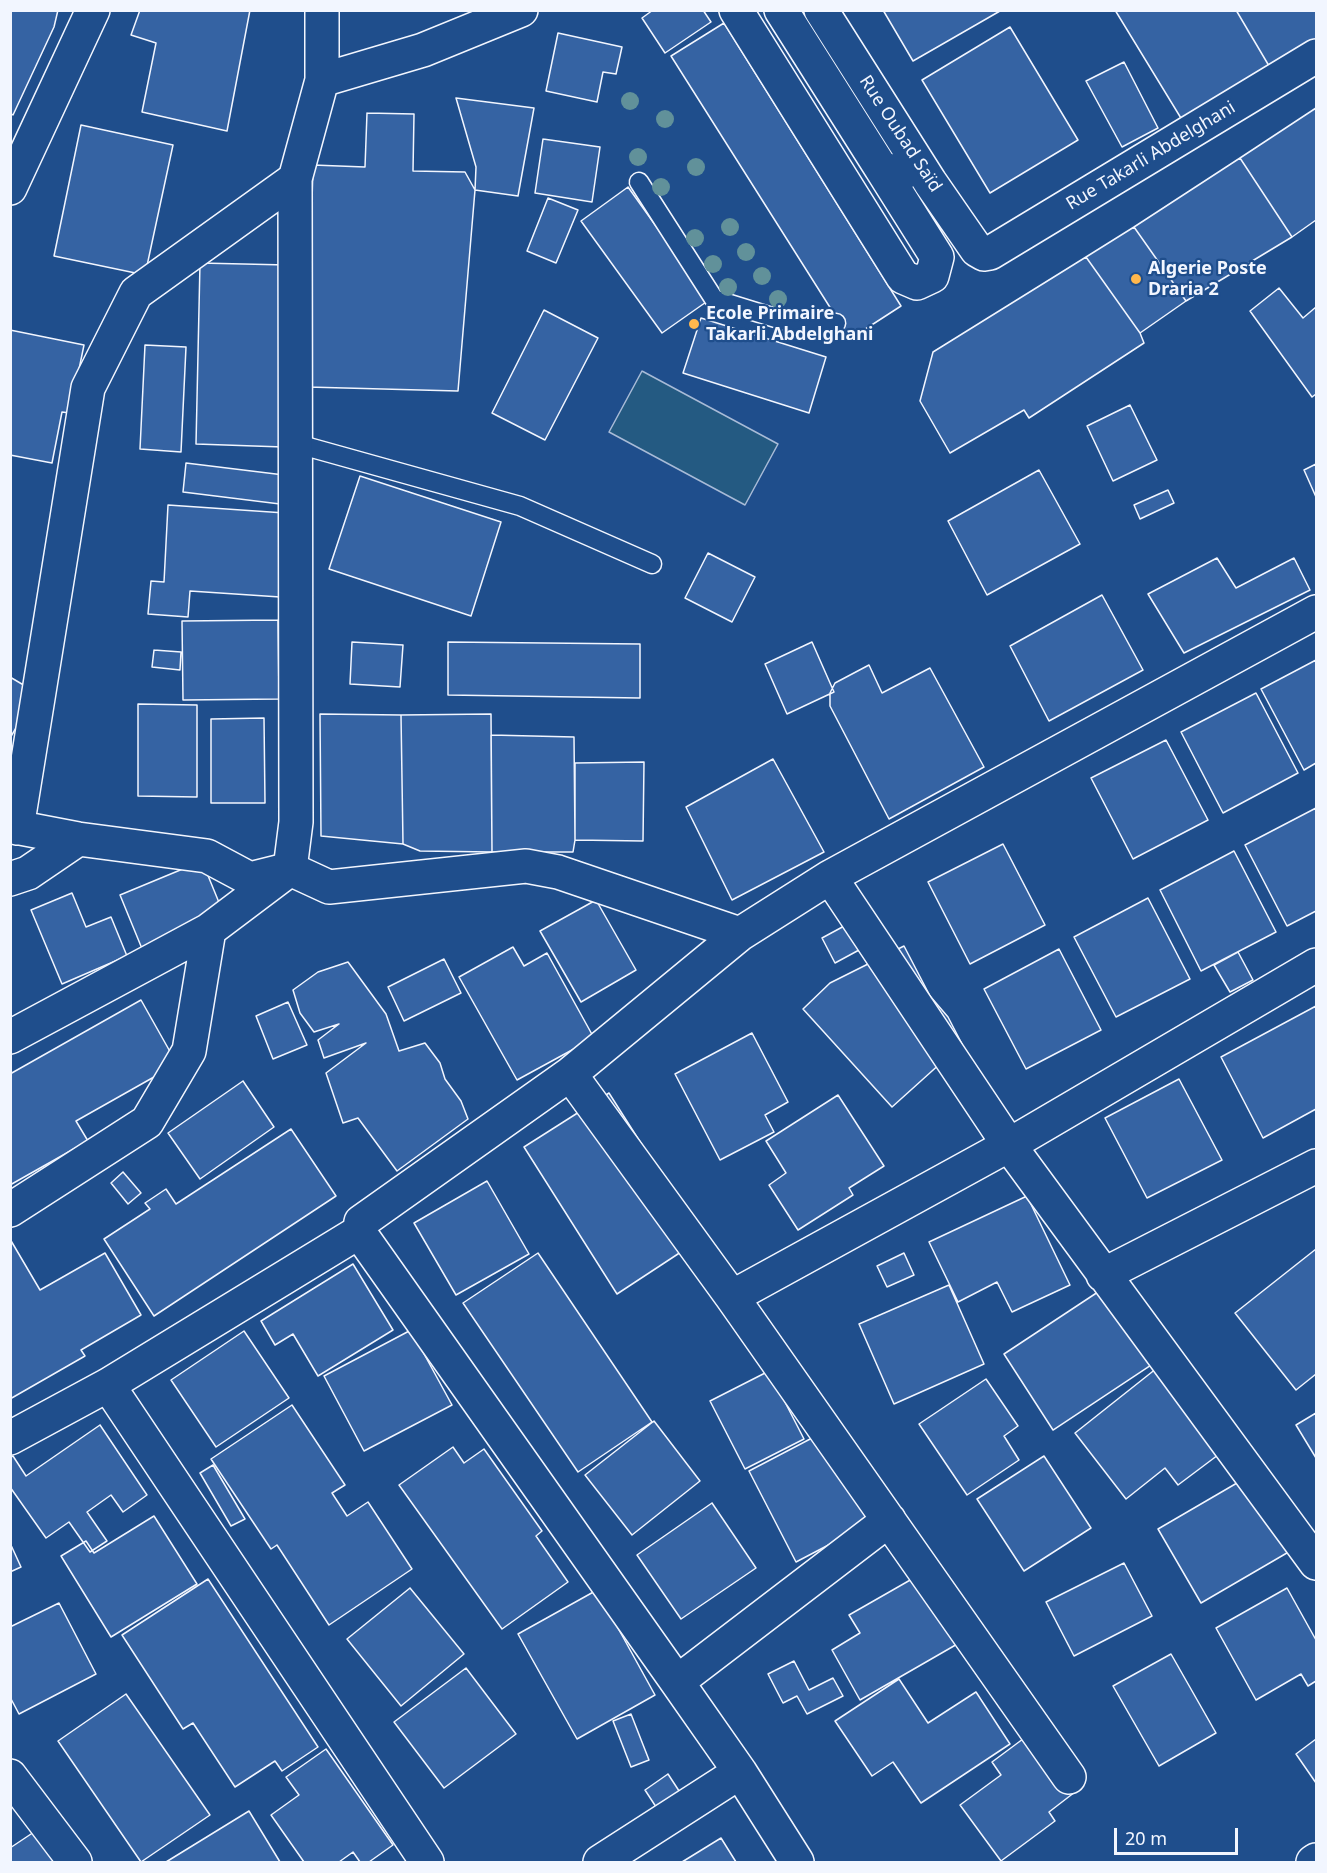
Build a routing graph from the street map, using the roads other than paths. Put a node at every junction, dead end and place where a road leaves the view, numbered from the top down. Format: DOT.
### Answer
graph roads {
  1 [pos="93,10"];
  2 [pos="322,10"];
  3 [pos="521,10"];
  4 [pos="736,10"];
  5 [pos="781,10"];
  6 [pos="821,10"];
  7 [pos="1317,56"];
  8 [pos="322,80"];
  9 [pos="881,168"];
  10 [pos="295,179"];
  11 [pos="639,182"];
  12 [pos="930,182"];
  13 [pos="10,188"];
  14 [pos="984,254"];
  15 [pos="836,323"];
  16 [pos="294,443"];
  17 [pos="652,564"];
  18 [pos="1317,612"];
  19 [pos="14,827"];
  20 [pos="78,839"];
  21 [pos="290,869"];
  22 [pos="830,877"];
  23 [pos="10,879"];
  24 [pos="209,930"];
  25 [pos="740,934"];
  26 [pos="1317,965"];
  27 [pos="10,1037"];
  28 [pos="570,1074"];
  29 [pos="1009,1145"];
  30 [pos="1317,1166"];
  31 [pos="10,1210"];
  32 [pos="359,1232"];
  33 [pos="1103,1275"];
  34 [pos="732,1297"];
  35 [pos="108,1385"];
  36 [pos="10,1438"];
  37 [pos="889,1520"];
  38 [pos="1317,1563"];
  39 [pos="677,1682"];
  40 [pos="740,1773"];
  41 [pos="1069,1777"];
  42 [pos="16,1795"];
  43 [pos="1317,1860"];
  44 [pos="75,1863"];
  45 [pos="427,1863"];
  46 [pos="600,1863"];
  47 [pos="797,1863"];
  48 [pos="1313,1863"];
  1 -- 13 [label="street"];
  2 -- 8 [label="street"];
  3 -- 8 [label="street"];
  4 -- 9 [label="street"];
  5 -- 9 [label="street"];
  6 -- 12 [label="street, Rue Oubad Saïd"];
  7 -- 14 [label="street, Rue Takarli Abdelghani"];
  8 -- 10 [label="street"];
  9 -- 12 [label="street"];
  10 -- 16 [label="street"];
  10 -- 19 [label="street"];
  11 -- 15 [label="lane"];
  12 -- 14 [label="street, Rue Oubad Saïd"];
  16 -- 17 [label="lane"];
  16 -- 21 [label="street"];
  18 -- 22 [label="street"];
  19 -- 20 [label="street"];
  20 -- 21 [label="street"];
  20 -- 23 [label="street"];
  21 -- 24 [label="street"];
  21 -- 25 [label="street"];
  22 -- 25 [label="street"];
  22 -- 29 [label="street"];
  24 -- 27 [label="street"];
  24 -- 31 [label="street"];
  25 -- 28 [label="street"];
  26 -- 29 [label="street"];
  28 -- 32 [label="street"];
  28 -- 34 [label="street"];
  29 -- 33 [label="street"];
  29 -- 34 [label="street"];
  30 -- 33 [label="street"];
  32 -- 35 [label="street"];
  32 -- 39 [label="street"];
  33 -- 38 [label="street"];
  34 -- 37 [label="street"];
  35 -- 36 [label="street"];
  35 -- 45 [label="street"];
  37 -- 39 [label="street"];
  37 -- 41 [label="street"];
  39 -- 40 [label="street"];
  40 -- 46 [label="street"];
  40 -- 47 [label="street"];
  42 -- 44 [label="street"];
  43 -- 48 [label="street"];
}
